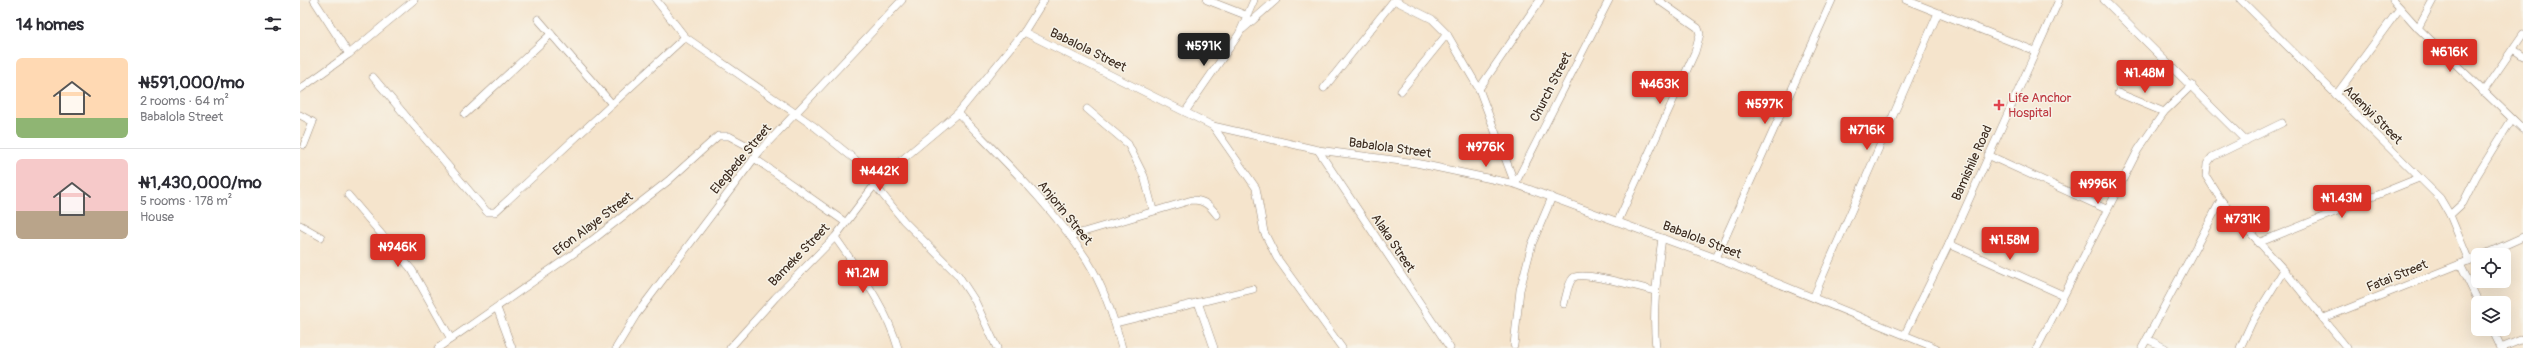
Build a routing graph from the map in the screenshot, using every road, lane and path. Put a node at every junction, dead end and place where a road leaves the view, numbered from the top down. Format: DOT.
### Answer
graph roads {
  1 [pos="314,0"];
  2 [pos="414,0"];
  3 [pos="656,0"];
  4 [pos="902,0"];
  5 [pos="1044,0"];
  6 [pos="1207,0"];
  7 [pos="1254,0"];
  8 [pos="1276,0"];
  9 [pos="1540,0"];
  10 [pos="1609,0"];
  11 [pos="1658,0"];
  12 [pos="1832,0"];
  13 [pos="1906,0"];
  14 [pos="2059,0"];
  15 [pos="2104,0"];
  16 [pos="2241,0"];
  17 [pos="2393,0"];
  18 [pos="2433,0"];
  19 [pos="2400,8"];
  20 [pos="1938,14"];
  21 [pos="1248,16"];
  22 [pos="538,19"];
  23 [pos="2418,28"];
  24 [pos="1024,32"];
  25 [pos="551,34"];
  26 [pos="1239,34"];
  27 [pos="1447,34"];
  28 [pos="2523,34"];
  29 [pos="685,37"];
  30 [pos="2513,49"];
  31 [pos="2035,51"];
  32 [pos="349,54"];
  33 [pos="2523,56"];
  34 [pos="374,77"];
  35 [pos="2192,85"];
  36 [pos="1324,88"];
  37 [pos="300,89"];
  38 [pos="1479,89"];
  39 [pos="1401,91"];
  40 [pos="2483,92"];
  41 [pos="2118,93"];
  42 [pos="2336,95"];
  43 [pos="612,104"];
  44 [pos="1087,109"];
  45 [pos="1185,112"];
  46 [pos="2164,112"];
  47 [pos="300,114"];
  48 [pos="465,114"];
  49 [pos="797,114"];
  50 [pos="958,114"];
  51 [pos="2512,119"];
  52 [pos="2282,123"];
  53 [pos="1213,126"];
  54 [pos="2523,129"];
  55 [pos="2246,141"];
  56 [pos="304,145"];
  57 [pos="1318,150"];
  58 [pos="756,155"];
  59 [pos="1988,155"];
  60 [pos="2419,178"];
  61 [pos="876,182"];
  62 [pos="1515,184"];
  63 [pos="348,195"];
  64 [pos="1552,197"];
  65 [pos="2221,200"];
  66 [pos="2106,209"];
  67 [pos="1154,210"];
  68 [pos="1217,215"];
  69 [pos="2450,215"];
  70 [pos="1618,221"];
  71 [pos="846,222"];
  72 [pos="300,225"];
  73 [pos="1070,236"];
  74 [pos="321,237"];
  75 [pos="835,237"];
  76 [pos="2523,237"];
  77 [pos="1662,238"];
  78 [pos="2258,243"];
  79 [pos="1949,244"];
  80 [pos="2498,248"];
  81 [pos="1716,258"];
  82 [pos="2469,261"];
  83 [pos="2460,264"];
  84 [pos="2284,270"];
  85 [pos="1253,289"];
  86 [pos="1655,291"];
  87 [pos="2063,295"];
  88 [pos="1814,296"];
  89 [pos="2476,296"];
  90 [pos="1198,302"];
  91 [pos="1564,304"];
  92 [pos="497,308"];
  93 [pos="2324,318"];
  94 [pos="1115,323"];
  95 [pos="1905,334"];
  96 [pos="2495,336"];
  97 [pos="451,339"];
  98 [pos="2147,339"];
  99 [pos="2523,339"];
  100 [pos="1514,345"];
  101 [pos="438,348"];
  102 [pos="512,348"];
  103 [pos="616,348"];
  104 [pos="730,348"];
  105 [pos="898,348"];
  106 [pos="997,348"];
  107 [pos="1122,348"];
  108 [pos="1214,348"];
  109 [pos="1342,348"];
  110 [pos="1450,348"];
  111 [pos="1656,348"];
  112 [pos="1936,348"];
  113 [pos="2037,348"];
  114 [pos="2142,348"];
  115 [pos="2165,348"];
  116 [pos="2240,348"];
  117 [pos="2347,348"];
  118 [pos="2501,348"];
  1 -- 32 [label="street"];
  2 -- 32 [label="street"];
  3 -- 29 [label="street"];
  4 -- 49 [label="street, Elegbede Street"];
  5 -- 24 [label="street, Bameke Street"];
  6 -- 21 [label="street"];
  7 -- 21 [label="street"];
  8 -- 26 [label="street"];
  9 -- 38 [label="street"];
  10 -- 62 [label="street, Church Street"];
  11 -- 70 [label="street"];
  12 -- 81 [label="street"];
  13 -- 20 [label="street"];
  14 -- 31 [label="street, Bamishile Road"];
  15 -- 35 [label="street"];
  16 -- 42 [label="street, Adeniyi Street"];
  17 -- 19 [label="street"];
  18 -- 23 [label="street"];
  19 -- 23 [label="street"];
  19 -- 42 [label="street"];
  20 -- 31 [label="street"];
  20 -- 88 [label="street"];
  21 -- 26 [label="street"];
  22 -- 25 [label="street"];
  23 -- 40 [label="street"];
  24 -- 45 [label="street, Babalola Street"];
  24 -- 50 [label="street, Bameke Street"];
  25 -- 43 [label="street"];
  25 -- 48 [label="street"];
  26 -- 45 [label="street"];
  27 -- 36 [label="street"];
  27 -- 38 [label="street"];
  27 -- 39 [label="street"];
  28 -- 30 [label="street"];
  29 -- 43 [label="street"];
  29 -- 49 [label="street"];
  30 -- 33 [label="street"];
  30 -- 40 [label="street"];
  31 -- 59 [label="street, Bamishile Road"];
  32 -- 37 [label="street"];
  34 -- 43 [label="street"];
  35 -- 46 [label="street"];
  35 -- 55 [label="street"];
  38 -- 62 [label="street"];
  40 -- 51 [label="street"];
  41 -- 46 [label="street"];
  42 -- 60 [label="street, Adeniyi Street"];
  44 -- 67 [label="street"];
  45 -- 53 [label="street, Babalola Street"];
  46 -- 66 [label="street"];
  47 -- 56 [label="street"];
  49 -- 58 [label="street, Elegbede Street"];
  49 -- 61 [label="street"];
  50 -- 61 [label="street, Bameke Street"];
  50 -- 73 [label="street, Anjorin Street"];
  51 -- 54 [label="street"];
  51 -- 69 [label="street"];
  52 -- 55 [label="street"];
  53 -- 57 [label="street, Babalola Street"];
  53 -- 109 [label="street"];
  55 -- 65 [label="street"];
  57 -- 62 [label="street, Babalola Street"];
  57 -- 110 [label="street, Alaka Street"];
  58 -- 71 [label="street, Efon Alaye Street"];
  58 -- 92 [label="street, Efon Alaye Street"];
  58 -- 103 [label="street, Elegbede Street"];
  59 -- 66 [label="street"];
  59 -- 79 [label="street, Bamishile Road"];
  60 -- 69 [label="street, Adeniyi Street"];
  60 -- 78 [label="street"];
  61 -- 71 [label="street, Bameke Street"];
  61 -- 106 [label="street"];
  62 -- 64 [label="street, Babalola Street"];
  63 -- 97 [label="street"];
  64 -- 70 [label="street, Babalola Street"];
  64 -- 100 [label="street"];
  65 -- 78 [label="street"];
  65 -- 98 [label="street"];
  66 -- 87 [label="street"];
  67 -- 68 [label="street"];
  67 -- 73 [label="street"];
  69 -- 82 [label="street, Adeniyi Street"];
  70 -- 77 [label="street, Babalola Street"];
  71 -- 75 [label="street, Bameke Street"];
  72 -- 74 [label="street"];
  73 -- 94 [label="street, Anjorin Street"];
  75 -- 104 [label="street, Bameke Street"];
  75 -- 105 [label="street"];
  76 -- 80 [label="street"];
  77 -- 81 [label="street, Babalola Street"];
  77 -- 86 [label="street"];
  78 -- 84 [label="street"];
  79 -- 87 [label="street"];
  79 -- 95 [label="street, Bamishile Road"];
  81 -- 88 [label="street, Babalola Street"];
  82 -- 83 [label="street, Fatai Street"];
  83 -- 89 [label="street"];
  83 -- 93 [label="street, Fatai Street"];
  84 -- 93 [label="street"];
  84 -- 116 [label="street"];
  85 -- 90 [label="street"];
  86 -- 91 [label="street"];
  86 -- 111 [label="street"];
  87 -- 113 [label="street"];
  88 -- 95 [label="street, Babalola Street"];
  90 -- 94 [label="street"];
  90 -- 108 [label="street"];
  92 -- 97 [label="street, Efon Alaye Street"];
  92 -- 102 [label="street"];
  93 -- 117 [label="street"];
  94 -- 107 [label="street, Anjorin Street"];
  95 -- 112 [label="street, Babalola Street"];
  96 -- 118 [label="street"];
  97 -- 101 [label="street, Efon Alaye Street"];
  98 -- 114 [label="street"];
  98 -- 115 [label="street"];
  99 -- 118 [label="street"];
}
